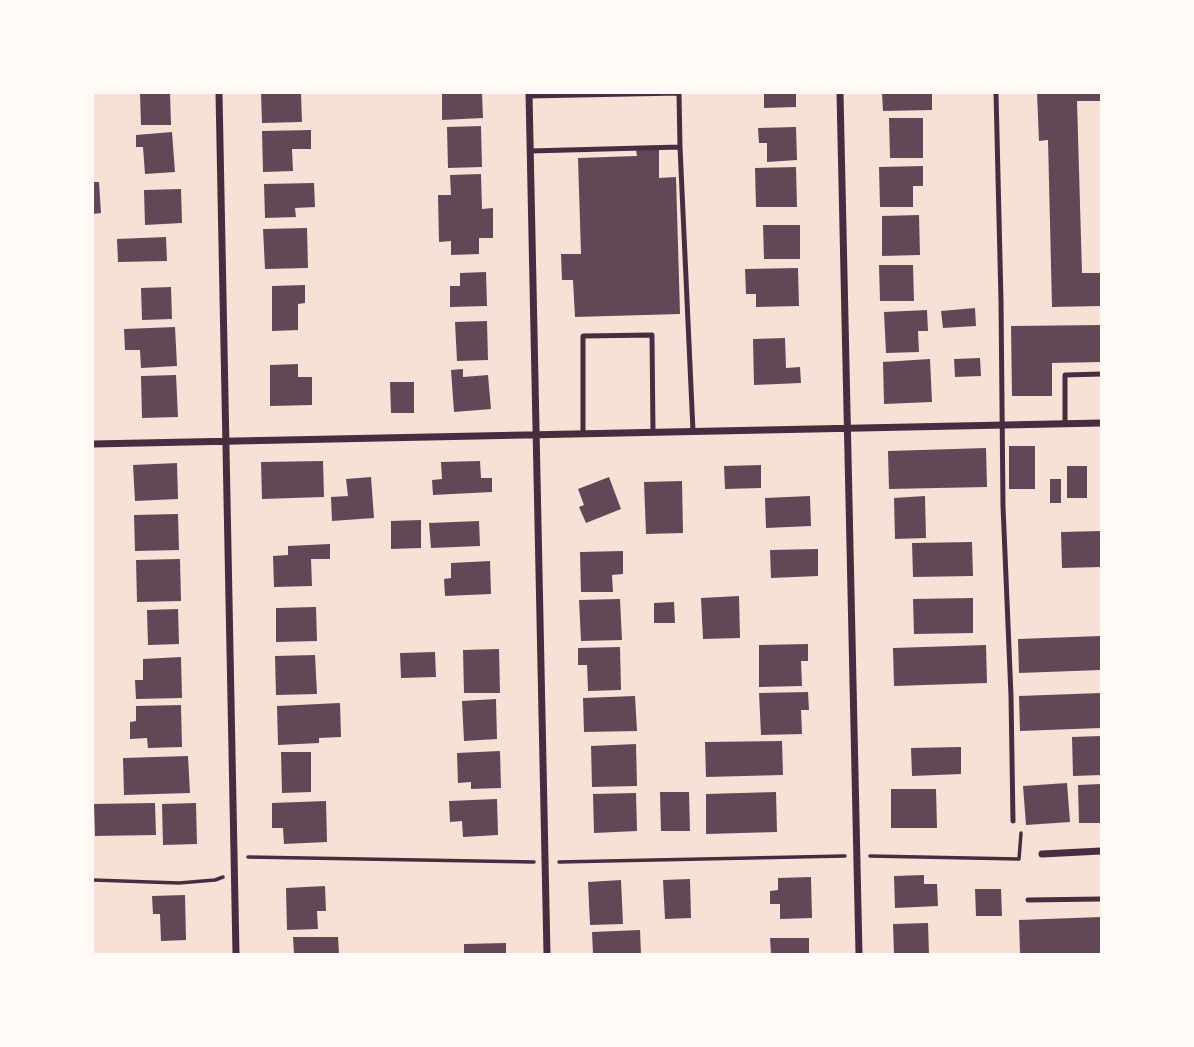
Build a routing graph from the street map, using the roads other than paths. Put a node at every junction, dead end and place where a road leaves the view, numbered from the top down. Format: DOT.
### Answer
graph roads {
  1 [pos="219,93"];
  2 [pos="840,93"];
  3 [pos="996,93"];
  4 [pos="529,94"];
  5 [pos="680,147"];
  6 [pos="530,151"];
  7 [pos="1101,374"];
  8 [pos="1101,423"];
  9 [pos="1065,424"];
  10 [pos="1002,425"];
  11 [pos="847,428"];
  12 [pos="693,431"];
  13 [pos="653,432"];
  14 [pos="583,433"];
  15 [pos="536,435"];
  16 [pos="226,441"];
  17 [pos="93,444"];
  18 [pos="1013,821"];
  19 [pos="1101,852"];
  20 [pos="1042,854"];
  21 [pos="1101,899"];
  22 [pos="1028,900"];
  23 [pos="236,954"];
  24 [pos="548,954"];
  25 [pos="859,954"];
  1 -- 16 [label="street"];
  2 -- 11 [label="street"];
  3 -- 10 [label="lane"];
  4 -- 5 [label="lane"];
  4 -- 6 [label="street"];
  5 -- 6 [label="lane"];
  5 -- 12 [label="lane"];
  6 -- 15 [label="street"];
  7 -- 9 [label="lane"];
  8 -- 9 [label="street"];
  9 -- 10 [label="street"];
  10 -- 11 [label="street"];
  10 -- 18 [label="lane"];
  11 -- 12 [label="street"];
  11 -- 25 [label="street"];
  12 -- 13 [label="street"];
  13 -- 14 [label="street"];
  13 -- 14 [label="lane"];
  14 -- 15 [label="street"];
  15 -- 16 [label="street"];
  15 -- 24 [label="street"];
  16 -- 17 [label="street"];
  16 -- 23 [label="street"];
  19 -- 20 [label="street"];
  21 -- 22 [label="lane"];
}
